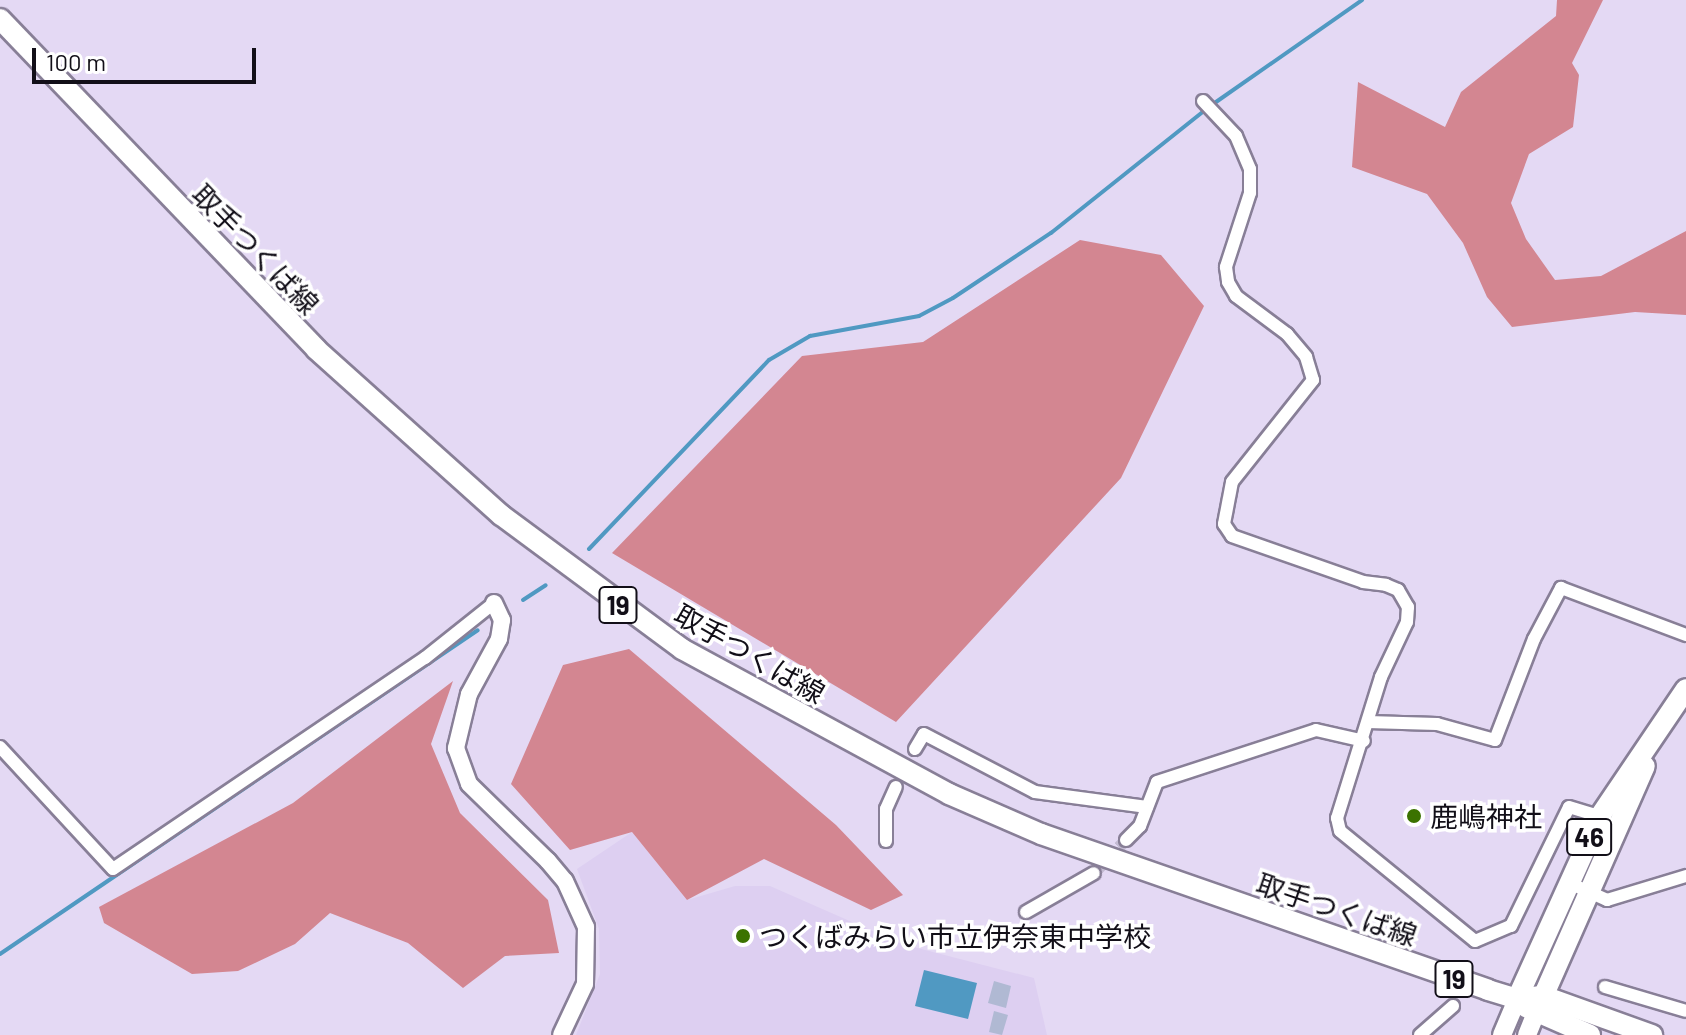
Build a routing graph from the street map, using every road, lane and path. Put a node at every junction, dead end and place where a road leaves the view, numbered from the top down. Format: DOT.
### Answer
graph roads {
  1 [pos="0,19"];
  2 [pos="1203,101"];
  3 [pos="494,603"];
  4 [pos="1686,635"];
  5 [pos="1686,689"];
  6 [pos="1686,697"];
  7 [pos="1368,722"];
  8 [pos="1364,741"];
  9 [pos="0,747"];
  10 [pos="915,749"];
  11 [pos="896,787"];
  12 [pos="1147,807"];
  13 [pos="1608,818"];
  14 [pos="1126,840"];
  15 [pos="886,841"];
  16 [pos="1094,873"];
  17 [pos="1686,876"];
  18 [pos="1567,882"];
  19 [pos="1586,891"];
  20 [pos="1026,912"];
  21 [pos="1605,987"];
  22 [pos="1517,999"];
  23 [pos="1453,1006"];
  24 [pos="1539,1006"];
  25 [pos="1686,1011"];
  26 [pos="561,1035"];
  27 [pos="1420,1035"];
  28 [pos="1502,1035"];
  29 [pos="1527,1035"];
  30 [pos="1590,1035"];
  31 [pos="1652,1035"];
  1 -- 22 [label="main road, 取手つくば線 / 19"];
  2 -- 7 [label="street"];
  3 -- 9 [label="street"];
  3 -- 26 [label="street"];
  4 -- 7 [label="street"];
  5 -- 13 [label="main road, 46"];
  6 -- 13 [label="main road, 46"];
  7 -- 8 [label="street"];
  8 -- 12 [label="street"];
  8 -- 13 [label="street"];
  10 -- 12 [label="street"];
  11 -- 15 [label="street"];
  12 -- 14 [label="street"];
  13 -- 18 [label="main road, 46"];
  13 -- 19 [label="main road, 46"];
  16 -- 20 [label="street"];
  17 -- 19 [label="street"];
  18 -- 19 [label="street"];
  18 -- 22 [label="main road, 46"];
  19 -- 24 [label="main road, 46"];
  21 -- 25 [label="street"];
  22 -- 24 [label="main road, 取手つくば線 / 19"];
  22 -- 28 [label="main road"];
  23 -- 27 [label="street"];
  24 -- 29 [label="main road"];
  24 -- 30 [label="main road, 取手つくば線 / 19"];
  24 -- 31 [label="main road, 取手つくば線 / 19"];
}
